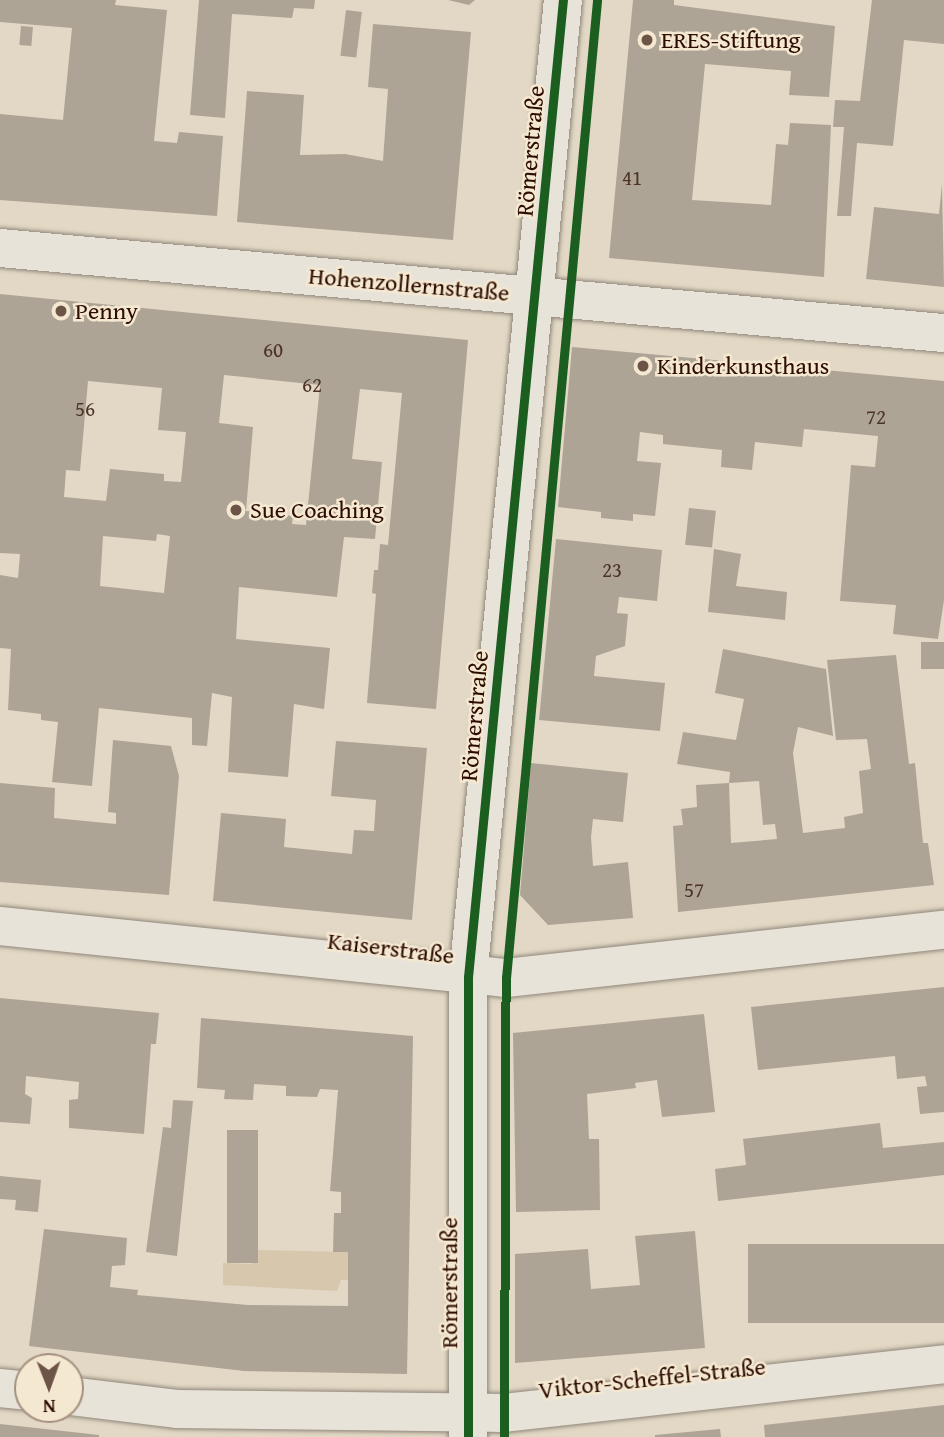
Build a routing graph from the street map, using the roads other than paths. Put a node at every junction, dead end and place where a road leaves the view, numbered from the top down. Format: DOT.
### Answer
graph roads {
  1 [pos="563,0"];
  2 [pos="0,248"];
  3 [pos="535,296"];
  4 [pos="944,333"];
  5 [pos="0,926"];
  6 [pos="944,930"];
  7 [pos="468,977"];
  8 [pos="944,1364"];
  9 [pos="84,1398"];
  10 [pos="468,1426"];
  1 -- 3 [label="street, Römerstraße"];
  2 -- 3 [label="street, Hohenzollernstraße"];
  3 -- 4 [label="street, Hohenzollernstraße"];
  3 -- 7 [label="street, Römerstraße"];
  5 -- 7 [label="street, Kaiserstraße"];
  6 -- 7 [label="street, Kaiserstraße"];
  7 -- 10 [label="street, Römerstraße"];
  8 -- 10 [label="street, Viktor-Scheffel-Straße"];
  9 -- 10 [label="street, Viktor-Scheffel-Straße"];
}
